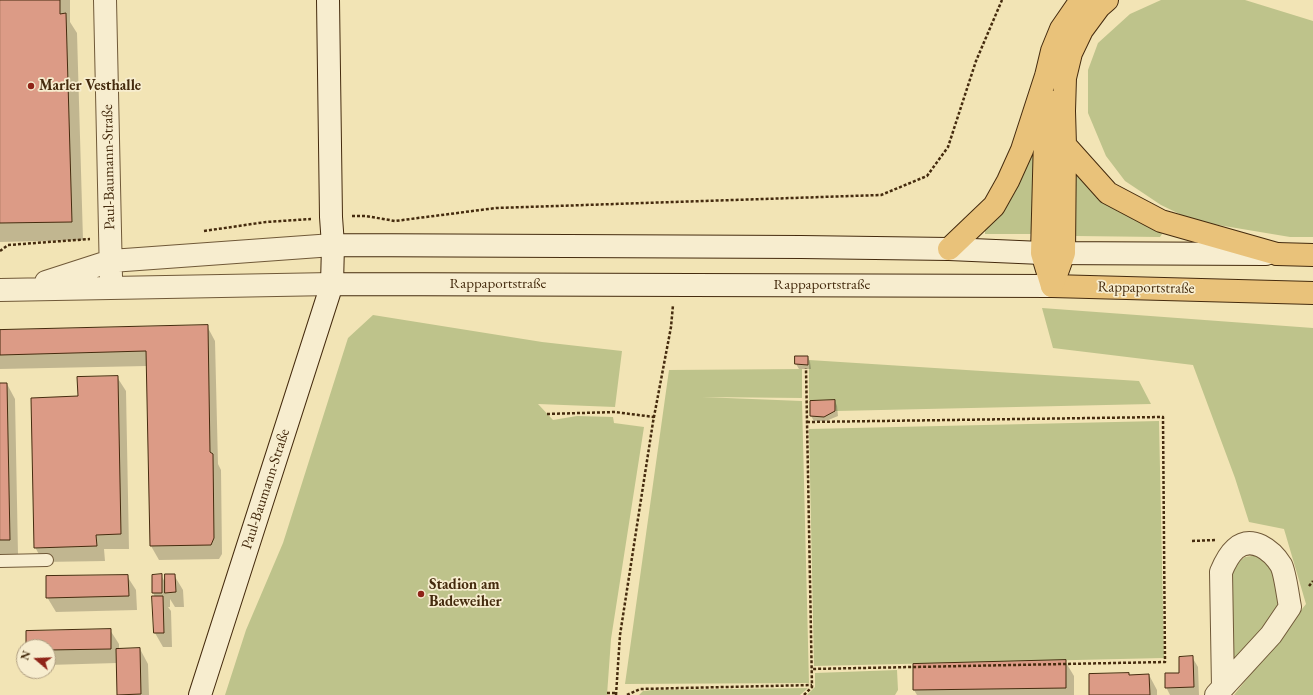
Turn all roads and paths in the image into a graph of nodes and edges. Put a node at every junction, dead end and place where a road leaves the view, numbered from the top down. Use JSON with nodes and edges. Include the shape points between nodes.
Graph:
{"nodes":[{"id":1,"x":105,"y":0,"type":"edge"},
{"id":2,"x":328,"y":0,"type":"edge"},
{"id":3,"x":1002,"y":0,"type":"edge"},
{"id":4,"x":1081,"y":0,"type":"edge"},
{"id":5,"x":1107,"y":0,"type":"edge"},
{"id":6,"x":1046,"y":76,"type":"junction"},
{"id":7,"x":1065,"y":146,"type":"junction"},
{"id":8,"x":331,"y":217,"type":"junction"},
{"id":9,"x":199,"y":232,"type":"dead end"},
{"id":10,"x":110,"y":238,"type":"junction"},
{"id":11,"x":333,"y":245,"type":"junction"},
{"id":12,"x":949,"y":249,"type":"junction"},
{"id":13,"x":0,"y":251,"type":"edge"},
{"id":14,"x":1064,"y":252,"type":"junction"},
{"id":15,"x":1042,"y":253,"type":"junction"},
{"id":16,"x":1277,"y":254,"type":"junction"},
{"id":17,"x":1313,"y":255,"type":"edge"},
{"id":18,"x":111,"y":261,"type":"junction"},
{"id":19,"x":332,"y":284,"type":"junction"},
{"id":20,"x":1052,"y":286,"type":"junction"},
{"id":21,"x":112,"y":288,"type":"junction"},
{"id":22,"x":24,"y":289,"type":"junction"},
{"id":23,"x":0,"y":290,"type":"edge"},
{"id":24,"x":1313,"y":292,"type":"edge"},
{"id":25,"x":671,"y":327,"type":"dead end"},
{"id":26,"x":806,"y":368,"type":"dead end"},
{"id":27,"x":547,"y":414,"type":"dead end"},
{"id":28,"x":654,"y":417,"type":"junction"},
{"id":29,"x":807,"y":422,"type":"junction"},
{"id":30,"x":47,"y":560,"type":"dead end"},
{"id":31,"x":0,"y":561,"type":"edge"},
{"id":32,"x":811,"y":669,"type":"junction"},
{"id":33,"x":812,"y":685,"type":"junction"},
{"id":34,"x":1220,"y":691,"type":"edge"},
{"id":35,"x":607,"y":693,"type":"dead end"},
{"id":36,"x":616,"y":694,"type":"edge"},
{"id":37,"x":200,"y":695,"type":"edge"},
{"id":38,"x":627,"y":695,"type":"edge"},
{"id":39,"x":804,"y":695,"type":"edge"}],
"edges":[{"from":1,"to":10,"type":"main road","name":"Paul-Baumann-Straße"},
{"from":2,"to":8,"type":"main road","name":"Paul-Baumann-Straße"},
{"from":3,"to":8,"type":"path","via":[[976,61],[948,147],[927,176],[880,195],[496,208],[395,221],[366,216]]},
{"from":4,"to":6,"type":"main road","via":[[1060,29]]},
{"from":5,"to":7,"type":"main road","via":[[1082,30],[1071,53],[1065,78]]},
{"from":6,"to":12,"type":"main road","via":[[1022,150],[994,206]]},
{"from":6,"to":15,"type":"main road"},
{"from":7,"to":14,"type":"main road"},
{"from":7,"to":16,"type":"main road","via":[[1108,193],[1161,221]]},
{"from":8,"to":9,"type":"path","via":[[266,222]]},
{"from":8,"to":11,"type":"main road","name":"Paul-Baumann-Straße"},
{"from":10,"to":13,"type":"path","via":[[8,245]]},
{"from":10,"to":18,"type":"main road","name":"Paul-Baumann-Straße"},
{"from":11,"to":12,"type":"main road"},
{"from":11,"to":18,"type":"main road"},
{"from":11,"to":19,"type":"main road","name":"Paul-Baumann-Straße"},
{"from":12,"to":15,"type":"main road"},
{"from":14,"to":15,"type":"main road"},
{"from":14,"to":16,"type":"main road"},
{"from":14,"to":20,"type":"main road"},
{"from":15,"to":20,"type":"main road"},
{"from":16,"to":17,"type":"main road"},
{"from":18,"to":21,"type":"main road","name":"Paul-Baumann-Straße"},
{"from":18,"to":22,"type":"main road"},
{"from":19,"to":20,"type":"main road","name":"Rappaportstraße"},
{"from":19,"to":21,"type":"main road"},
{"from":19,"to":37,"type":"main road","name":"Paul-Baumann-Straße"},
{"from":20,"to":24,"type":"main road","name":"Rappaportstraße"},
{"from":21,"to":22,"type":"main road"},
{"from":22,"to":23,"type":"main road"},
{"from":25,"to":28,"type":"path"},
{"from":26,"to":29,"type":"path"},
{"from":27,"to":28,"type":"path","via":[[615,412]]},
{"from":28,"to":36,"type":"path","via":[[620,635]]},
{"from":29,"to":32,"type":"path"},
{"from":29,"to":32,"type":"path","via":[[1162,416],[1165,662]]},
{"from":30,"to":31,"type":"lane"},
{"from":32,"to":33,"type":"path"},
{"from":33,"to":38,"type":"path","via":[[640,689]]},
{"from":33,"to":39,"type":"path"},
{"from":34,"to":34,"type":"main road","via":[[1221,572],[1228,557],[1238,546],[1253,542],[1268,550],[1281,565],[1290,607],[1271,635]]},
{"from":35,"to":36,"type":"path"}]}
